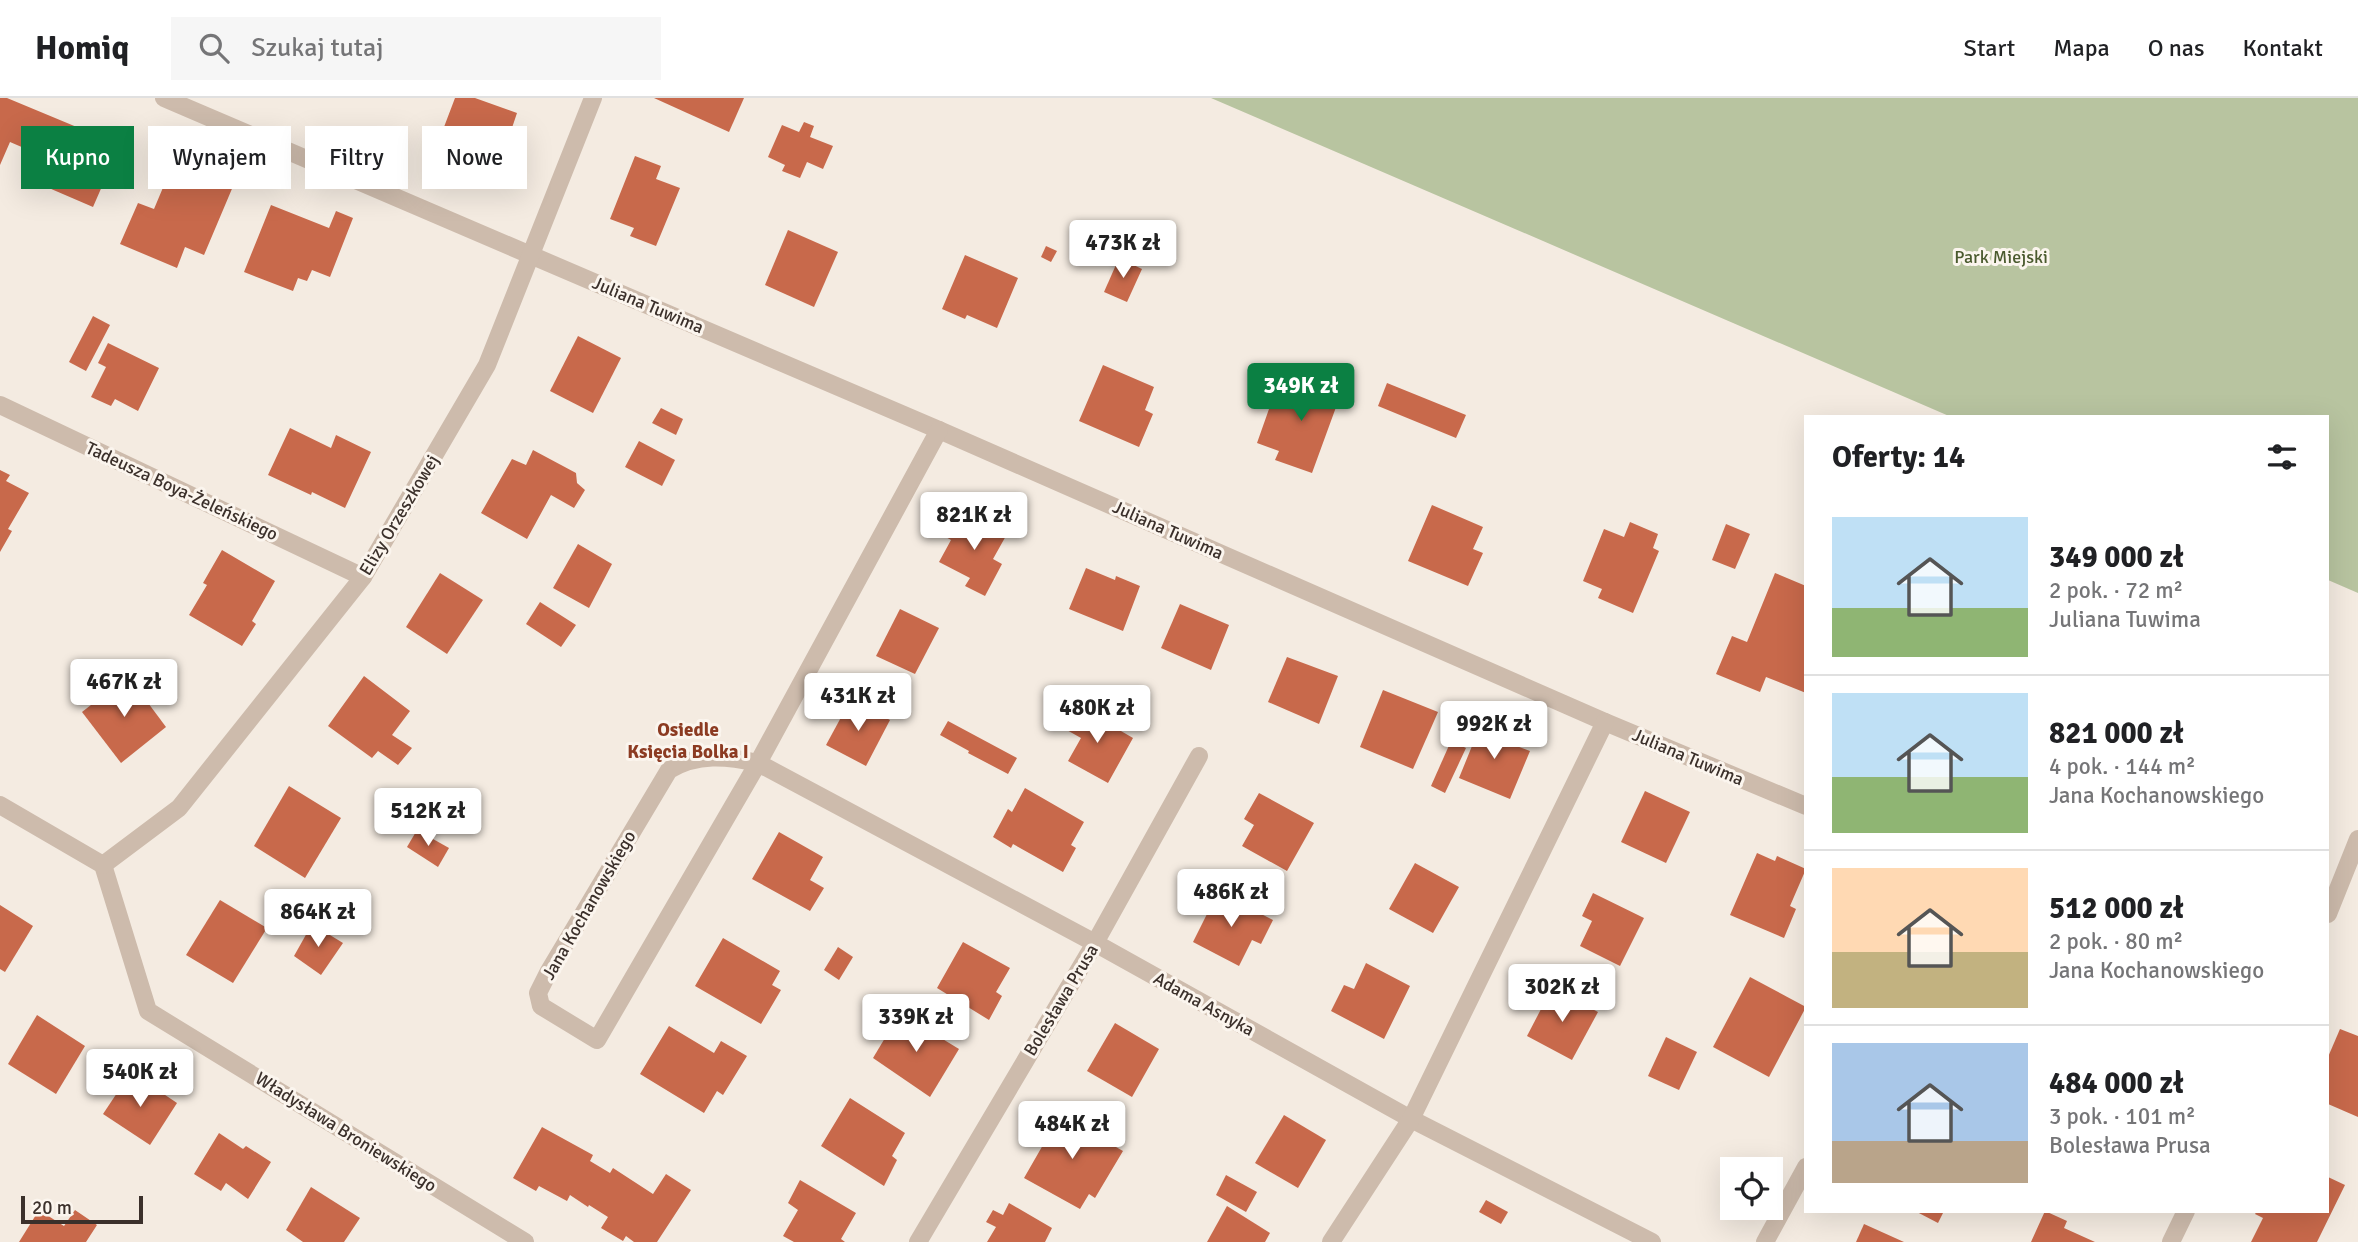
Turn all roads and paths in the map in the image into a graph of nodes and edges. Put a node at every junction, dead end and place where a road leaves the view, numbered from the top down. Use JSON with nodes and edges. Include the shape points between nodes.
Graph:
{"nodes":[{"id":1,"x":164,"y":98,"type":"edge"},
{"id":2,"x":593,"y":98,"type":"edge"},
{"id":3,"x":530,"y":254,"type":"junction"},
{"id":4,"x":0,"y":405,"type":"edge"},
{"id":5,"x":939,"y":430,"type":"junction"},
{"id":6,"x":363,"y":577,"type":"junction"},
{"id":7,"x":1605,"y":722,"type":"junction"},
{"id":8,"x":1199,"y":755,"type":"dead end"},
{"id":9,"x":758,"y":763,"type":"junction"},
{"id":10,"x":0,"y":805,"type":"edge"},
{"id":11,"x":1804,"y":805,"type":"edge"},
{"id":12,"x":2358,"y":839,"type":"edge"},
{"id":13,"x":103,"y":865,"type":"junction"},
{"id":14,"x":2329,"y":912,"type":"edge"},
{"id":15,"x":1095,"y":943,"type":"junction"},
{"id":16,"x":1411,"y":1119,"type":"junction"},
{"id":17,"x":1804,"y":1171,"type":"edge"},
{"id":18,"x":2185,"y":1213,"type":"edge"},
{"id":19,"x":525,"y":1242,"type":"edge"},
{"id":20,"x":918,"y":1242,"type":"edge"},
{"id":21,"x":1331,"y":1242,"type":"edge"},
{"id":22,"x":1651,"y":1242,"type":"edge"},
{"id":23,"x":1765,"y":1242,"type":"edge"},
{"id":24,"x":2171,"y":1242,"type":"edge"}],
"edges":[{"from":1,"to":3,"type":"street","name":"Juliana Tuwima"},
{"from":2,"to":3,"type":"street","name":"Elizy Orzeszkowej"},
{"from":3,"to":5,"type":"street","name":"Juliana Tuwima"},
{"from":3,"to":6,"type":"street","name":"Elizy Orzeszkowej","via":[[487,365]]},
{"from":4,"to":6,"type":"street","name":"Tadeusza Boya-Żeleńskiego"},
{"from":5,"to":7,"type":"street","name":"Juliana Tuwima"},
{"from":5,"to":9,"type":"street","name":"Jana Kochanowskiego"},
{"from":6,"to":13,"type":"street","name":"Elizy Orzeszkowej","via":[[179,808]]},
{"from":7,"to":11,"type":"street","name":"Juliana Tuwima"},
{"from":7,"to":16,"type":"street"},
{"from":8,"to":15,"type":"street","name":"Bolesława Prusa"},
{"from":9,"to":9,"type":"street","name":"Jana Kochanowskiego","via":[[706,758],[669,770],[549,971],[538,993],[541,1006],[597,1040]]},
{"from":9,"to":15,"type":"street","name":"Adama Asnyka"},
{"from":10,"to":13,"type":"street"},
{"from":12,"to":14,"type":"street"},
{"from":13,"to":19,"type":"street","name":"Władysława Broniewskiego","via":[[148,1011]]},
{"from":15,"to":16,"type":"street","name":"Adama Asnyka"},
{"from":15,"to":20,"type":"street","name":"Bolesława Prusa"},
{"from":16,"to":21,"type":"street"},
{"from":16,"to":22,"type":"street","name":"Adama Asnyka"},
{"from":17,"to":23,"type":"street"},
{"from":18,"to":24,"type":"street"}]}
